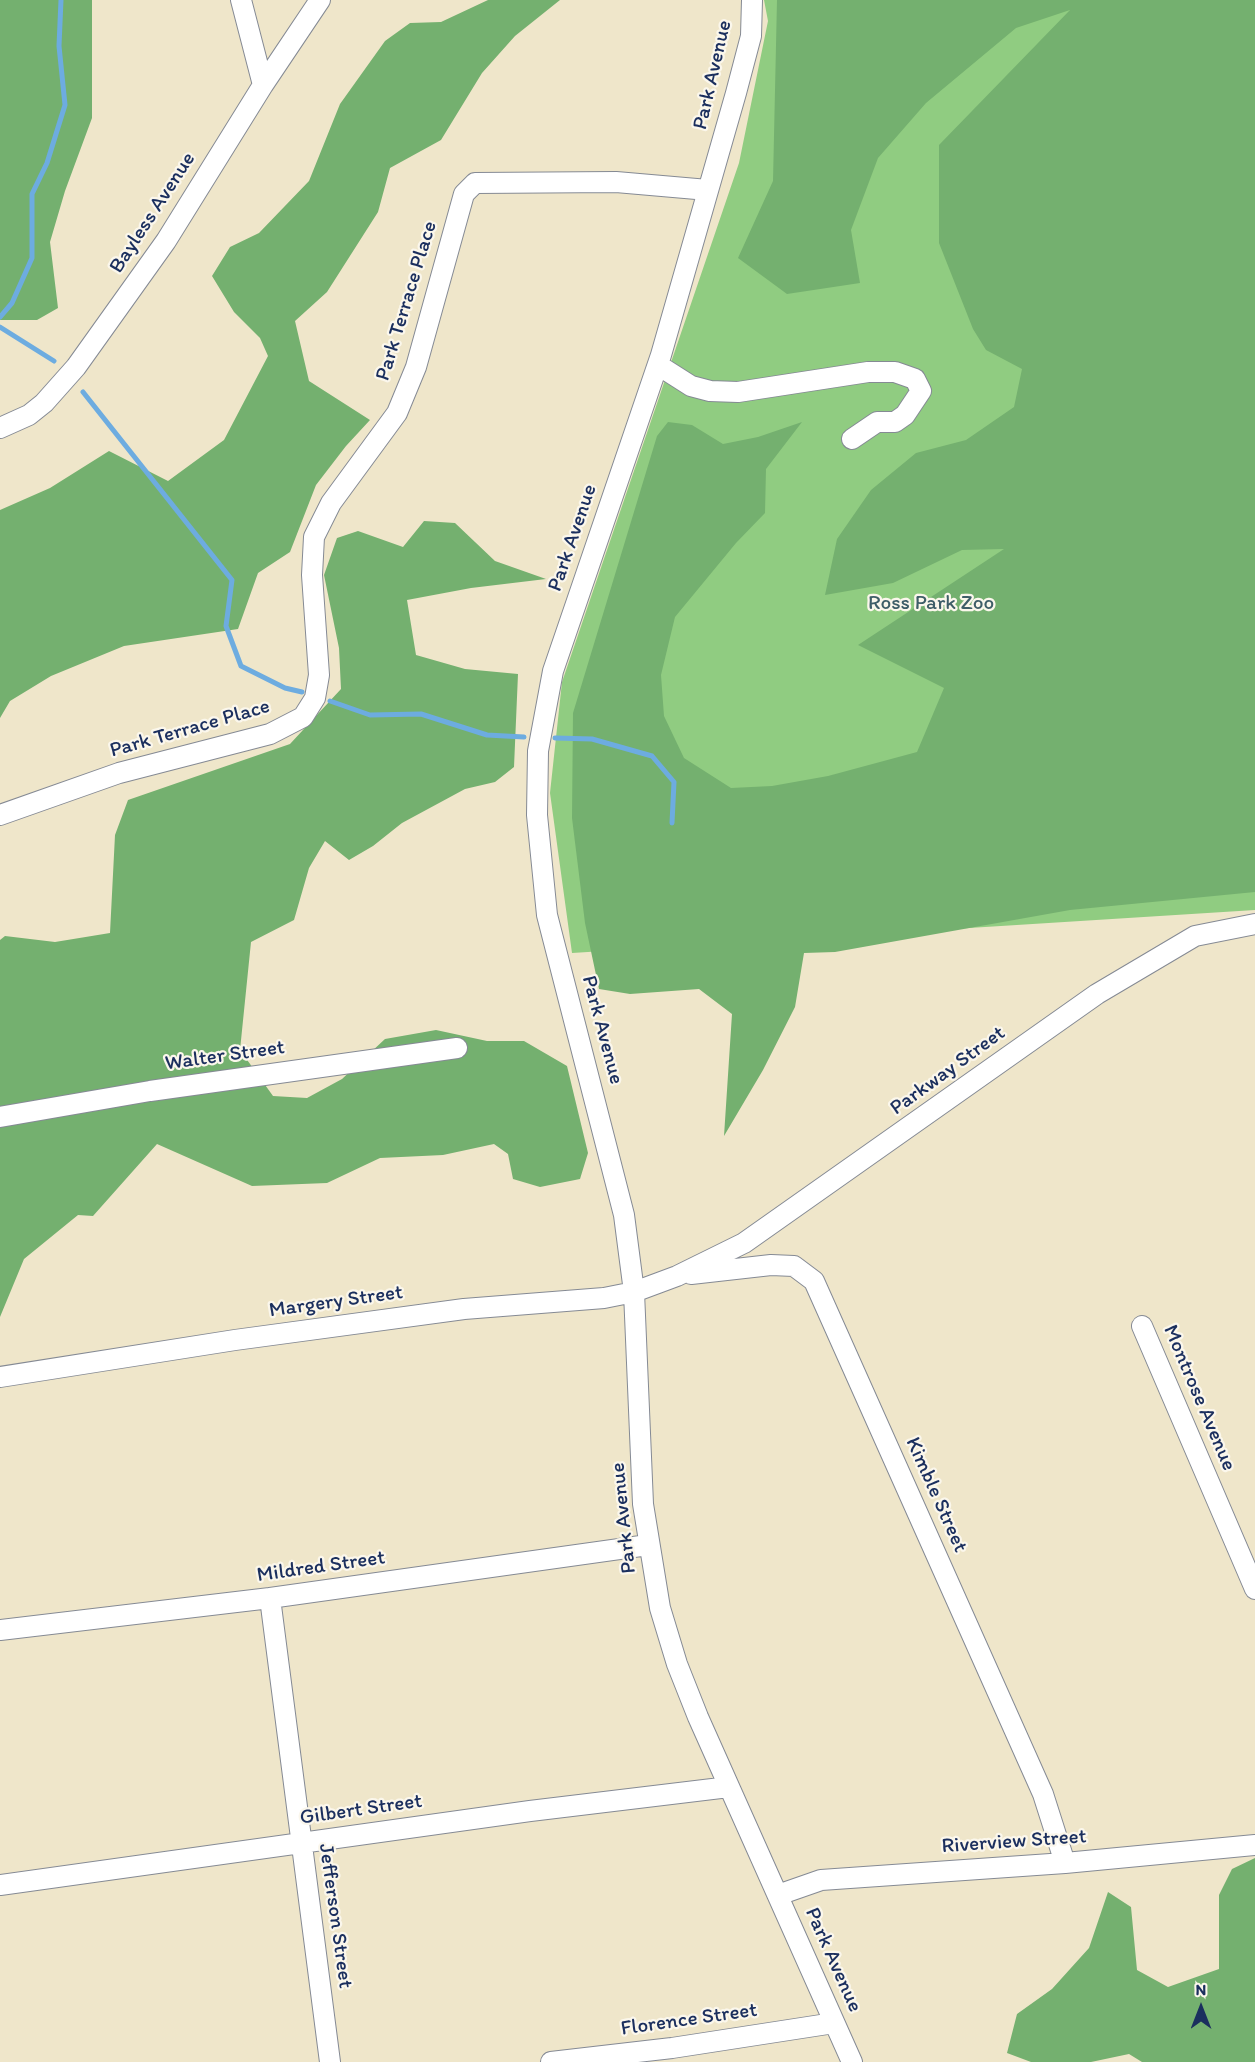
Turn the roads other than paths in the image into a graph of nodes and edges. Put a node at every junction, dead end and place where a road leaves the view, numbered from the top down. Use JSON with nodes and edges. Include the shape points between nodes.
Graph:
{"nodes":[{"id":1,"x":241,"y":0,"type":"edge"},
{"id":2,"x":320,"y":0,"type":"edge"},
{"id":3,"x":752,"y":0,"type":"edge"},
{"id":4,"x":263,"y":85,"type":"junction"},
{"id":5,"x":708,"y":190,"type":"junction"},
{"id":6,"x":658,"y":365,"type":"junction"},
{"id":7,"x":0,"y":428,"type":"edge"},
{"id":8,"x":852,"y":439,"type":"dead end"},
{"id":9,"x":0,"y":815,"type":"edge"},
{"id":10,"x":1255,"y":924,"type":"edge"},
{"id":11,"x":457,"y":1048,"type":"dead end"},
{"id":12,"x":0,"y":1117,"type":"edge"},
{"id":13,"x":677,"y":1276,"type":"junction"},
{"id":14,"x":634,"y":1292,"type":"junction"},
{"id":15,"x":1142,"y":1326,"type":"dead end"},
{"id":16,"x":0,"y":1377,"type":"edge"},
{"id":17,"x":648,"y":1545,"type":"junction"},
{"id":18,"x":1255,"y":1589,"type":"edge"},
{"id":19,"x":270,"y":1599,"type":"junction"},
{"id":20,"x":0,"y":1630,"type":"edge"},
{"id":21,"x":729,"y":1788,"type":"junction"},
{"id":22,"x":301,"y":1843,"type":"junction"},
{"id":23,"x":1255,"y":1845,"type":"edge"},
{"id":24,"x":1065,"y":1863,"type":"junction"},
{"id":25,"x":0,"y":1885,"type":"edge"},
{"id":26,"x":778,"y":1895,"type":"junction"},
{"id":27,"x":834,"y":2023,"type":"junction"},
{"id":28,"x":330,"y":2062,"type":"edge"},
{"id":29,"x":551,"y":2062,"type":"edge"},
{"id":30,"x":852,"y":2062,"type":"edge"}],
"edges":[{"from":1,"to":4,"type":"street"},
{"from":2,"to":4,"type":"street","name":"Bayless Avenue"},
{"from":3,"to":5,"type":"street","name":"Park Avenue","via":[[751,36]]},
{"from":4,"to":7,"type":"street","name":"Bayless Avenue","via":[[166,241],[76,367],[44,403],[29,415]]},
{"from":5,"to":6,"type":"street","name":"Park Avenue"},
{"from":5,"to":9,"type":"street","name":"Park Terrace Place","via":[[616,182],[475,183],[464,194],[416,367],[397,413],[331,503],[314,537],[312,575],[319,675],[315,698],[303,717],[270,734],[118,773]]},
{"from":6,"to":8,"type":"street","via":[[691,386],[710,391],[738,392],[868,372],[895,372],[915,379],[921,390],[905,415],[895,422],[877,422]]},
{"from":6,"to":14,"type":"street","name":"Park Avenue","via":[[553,670],[538,752],[538,852],[547,915],[619,1188]]},
{"from":10,"to":13,"type":"street","name":"Parkway Street","via":[[1195,936],[1097,994],[744,1243]]},
{"from":11,"to":12,"type":"street","name":"Walter Street","via":[[150,1091]]},
{"from":13,"to":14,"type":"street","name":"Margery Street"},
{"from":13,"to":24,"type":"street","name":"Kimble Street","via":[[771,1265],[794,1266],[814,1281],[1044,1794]]},
{"from":14,"to":16,"type":"street","name":"Margery Street","via":[[604,1298],[453,1310]]},
{"from":14,"to":17,"type":"street","name":"Park Avenue"},
{"from":15,"to":18,"type":"street","name":"Montrose Avenue"},
{"from":17,"to":19,"type":"street","name":"Mildred Street"},
{"from":17,"to":21,"type":"street","name":"Park Avenue","via":[[660,1608],[677,1664]]},
{"from":19,"to":20,"type":"street","name":"Mildred Street"},
{"from":19,"to":22,"type":"street","name":"Jefferson Street"},
{"from":21,"to":22,"type":"street","name":"Gilbert Street"},
{"from":21,"to":26,"type":"street","name":"Park Avenue"},
{"from":22,"to":25,"type":"street","name":"Gilbert Street"},
{"from":22,"to":28,"type":"street","name":"Jefferson Street"},
{"from":23,"to":24,"type":"street","name":"Riverview Street"},
{"from":24,"to":26,"type":"street","name":"Riverview Street","via":[[821,1880]]},
{"from":26,"to":27,"type":"street","name":"Park Avenue"},
{"from":27,"to":29,"type":"street","name":"Florence Street"},
{"from":27,"to":30,"type":"street","name":"Park Avenue"}]}
